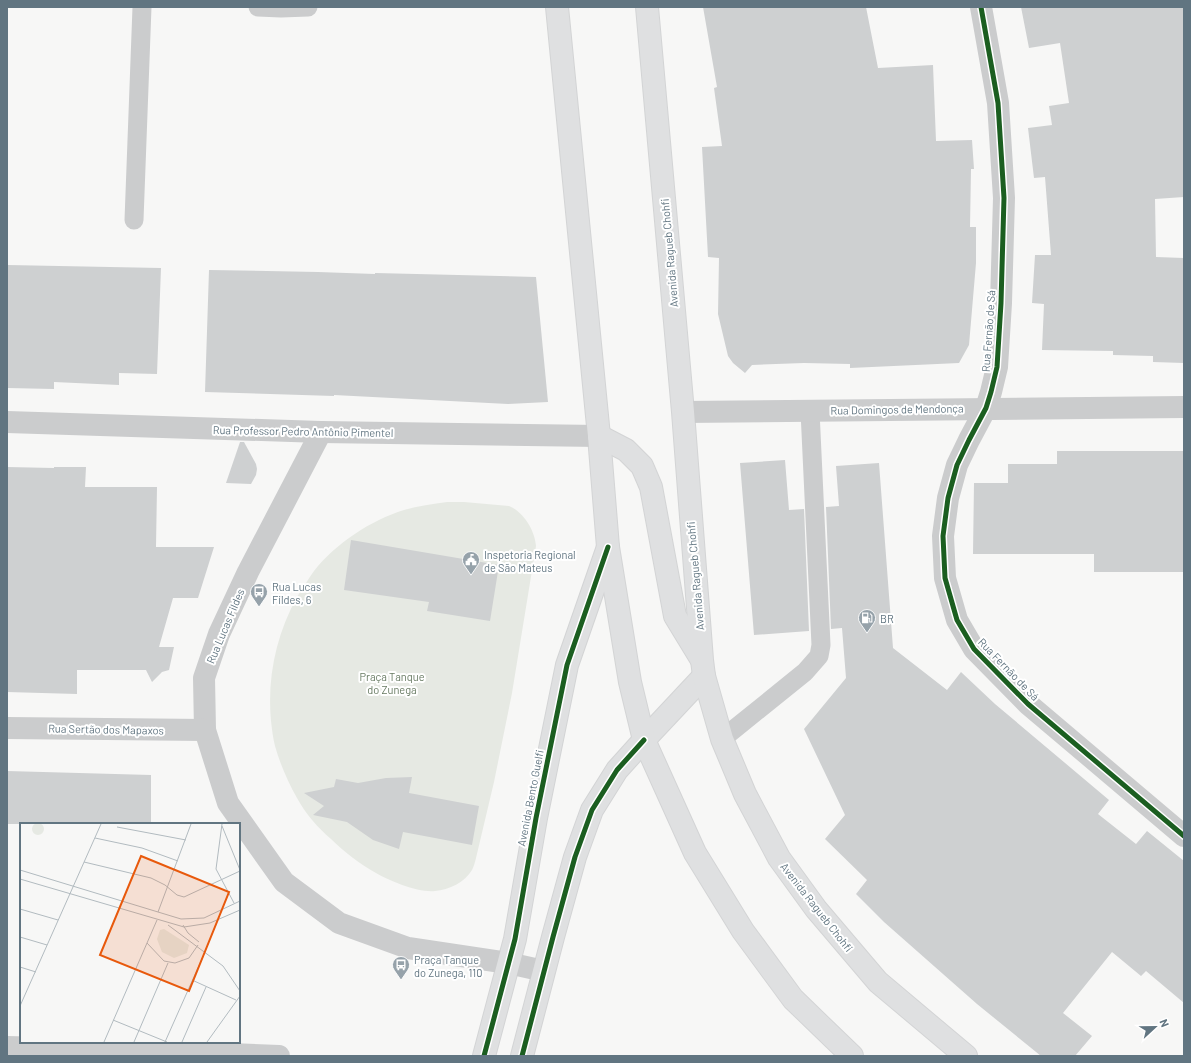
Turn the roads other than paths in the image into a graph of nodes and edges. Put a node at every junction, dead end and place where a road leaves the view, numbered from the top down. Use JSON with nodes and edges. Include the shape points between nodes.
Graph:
{"nodes":[{"id":1,"x":142,"y":7,"type":"edge"},
{"id":2,"x":258,"y":7,"type":"edge"},
{"id":3,"x":308,"y":7,"type":"edge"},
{"id":4,"x":557,"y":7,"type":"edge"},
{"id":5,"x":647,"y":7,"type":"edge"},
{"id":6,"x":981,"y":7,"type":"edge"},
{"id":7,"x":134,"y":220,"type":"dead end"},
{"id":8,"x":1184,"y":407,"type":"edge"},
{"id":9,"x":986,"y":408,"type":"junction"},
{"id":10,"x":810,"y":410,"type":"junction"},
{"id":11,"x":682,"y":412,"type":"junction"},
{"id":12,"x":7,"y":422,"type":"edge"},
{"id":13,"x":322,"y":432,"type":"junction"},
{"id":14,"x":599,"y":436,"type":"junction"},
{"id":15,"x":608,"y":547,"type":"junction"},
{"id":16,"x":703,"y":668,"type":"junction"},
{"id":17,"x":7,"y":728,"type":"edge"},
{"id":18,"x":205,"y":730,"type":"junction"},
{"id":19,"x":722,"y":739,"type":"junction"},
{"id":20,"x":644,"y":740,"type":"junction"},
{"id":21,"x":1184,"y":836,"type":"edge"},
{"id":22,"x":515,"y":939,"type":"junction"},
{"id":23,"x":465,"y":957,"type":"junction"},
{"id":24,"x":508,"y":963,"type":"junction"},
{"id":25,"x":544,"y":970,"type":"junction"},
{"id":26,"x":7,"y":1047,"type":"edge"},
{"id":27,"x":130,"y":1053,"type":"edge"},
{"id":28,"x":279,"y":1056,"type":"edge"},
{"id":29,"x":484,"y":1056,"type":"edge"},
{"id":30,"x":522,"y":1056,"type":"edge"},
{"id":31,"x":852,"y":1056,"type":"edge"},
{"id":32,"x":966,"y":1056,"type":"edge"}],
"edges":[{"from":1,"to":7,"type":"lane"},
{"from":2,"to":3,"type":"lane"},
{"from":4,"to":14,"type":"main road"},
{"from":5,"to":11,"type":"main road","name":"Avenida Ragueb Chohfi"},
{"from":6,"to":9,"type":"street","name":"Rua Fernão de Sá","via":[[998,104],[1004,198],[997,367]]},
{"from":8,"to":9,"type":"street","name":"Rua Domingos de Mendonça"},
{"from":9,"to":10,"type":"street","name":"Rua Domingos de Mendonça"},
{"from":9,"to":21,"type":"street","name":"Rua Fernão de Sá","via":[[957,465],[948,498],[943,536],[945,578],[956,620],[974,649],[1028,704]]},
{"from":10,"to":11,"type":"street","name":"Rua Domingos de Mendonça"},
{"from":10,"to":19,"type":"lane","via":[[821,646],[819,656],[804,672]]},
{"from":11,"to":16,"type":"main road","name":"Avenida Ragueb Chohfi"},
{"from":12,"to":13,"type":"street","name":"Rua Professor Pedro Antônio Pimentel"},
{"from":13,"to":14,"type":"street","name":"Rua Professor Pedro Antônio Pimentel"},
{"from":13,"to":18,"type":"street","name":"Rua Lucas Fildes","via":[[248,572],[219,634],[204,678]]},
{"from":14,"to":15,"type":"main road"},
{"from":14,"to":16,"type":"main road","via":[[626,450],[642,466],[651,487],[675,616]]},
{"from":15,"to":20,"type":"main road","via":[[630,682]]},
{"from":15,"to":22,"type":"main road","name":"Avenida Bento Guelfi","via":[[566,665]]},
{"from":16,"to":19,"type":"main road","name":"Avenida Ragueb Chohfi"},
{"from":16,"to":20,"type":"main road"},
{"from":17,"to":18,"type":"street","name":"Rua Sertão dos Mapaxos"},
{"from":18,"to":23,"type":"street","name":"Rua Lucas Fildes","via":[[228,803],[284,882],[339,923],[408,948]]},
{"from":19,"to":32,"type":"main road","name":"Avenida Ragueb Chohfi","via":[[745,794],[779,858],[816,909],[878,982]]},
{"from":20,"to":25,"type":"main road","via":[[617,770],[592,810],[575,858]]},
{"from":20,"to":31,"type":"main road","via":[[695,853],[743,931],[793,999]]},
{"from":22,"to":23,"type":"street","name":"Rua Lucas Fildes","via":[[493,950]]},
{"from":22,"to":24,"type":"main road","name":"Avenida Bento Guelfi"},
{"from":23,"to":24,"type":"street","name":"Rua Lucas Fildes"},
{"from":24,"to":25,"type":"street","name":"Rua Lucas Fildes"},
{"from":24,"to":29,"type":"main road","name":"Avenida Bento Guelfi"},
{"from":25,"to":30,"type":"main road"},
{"from":26,"to":27,"type":"street"},
{"from":27,"to":28,"type":"street"}]}
